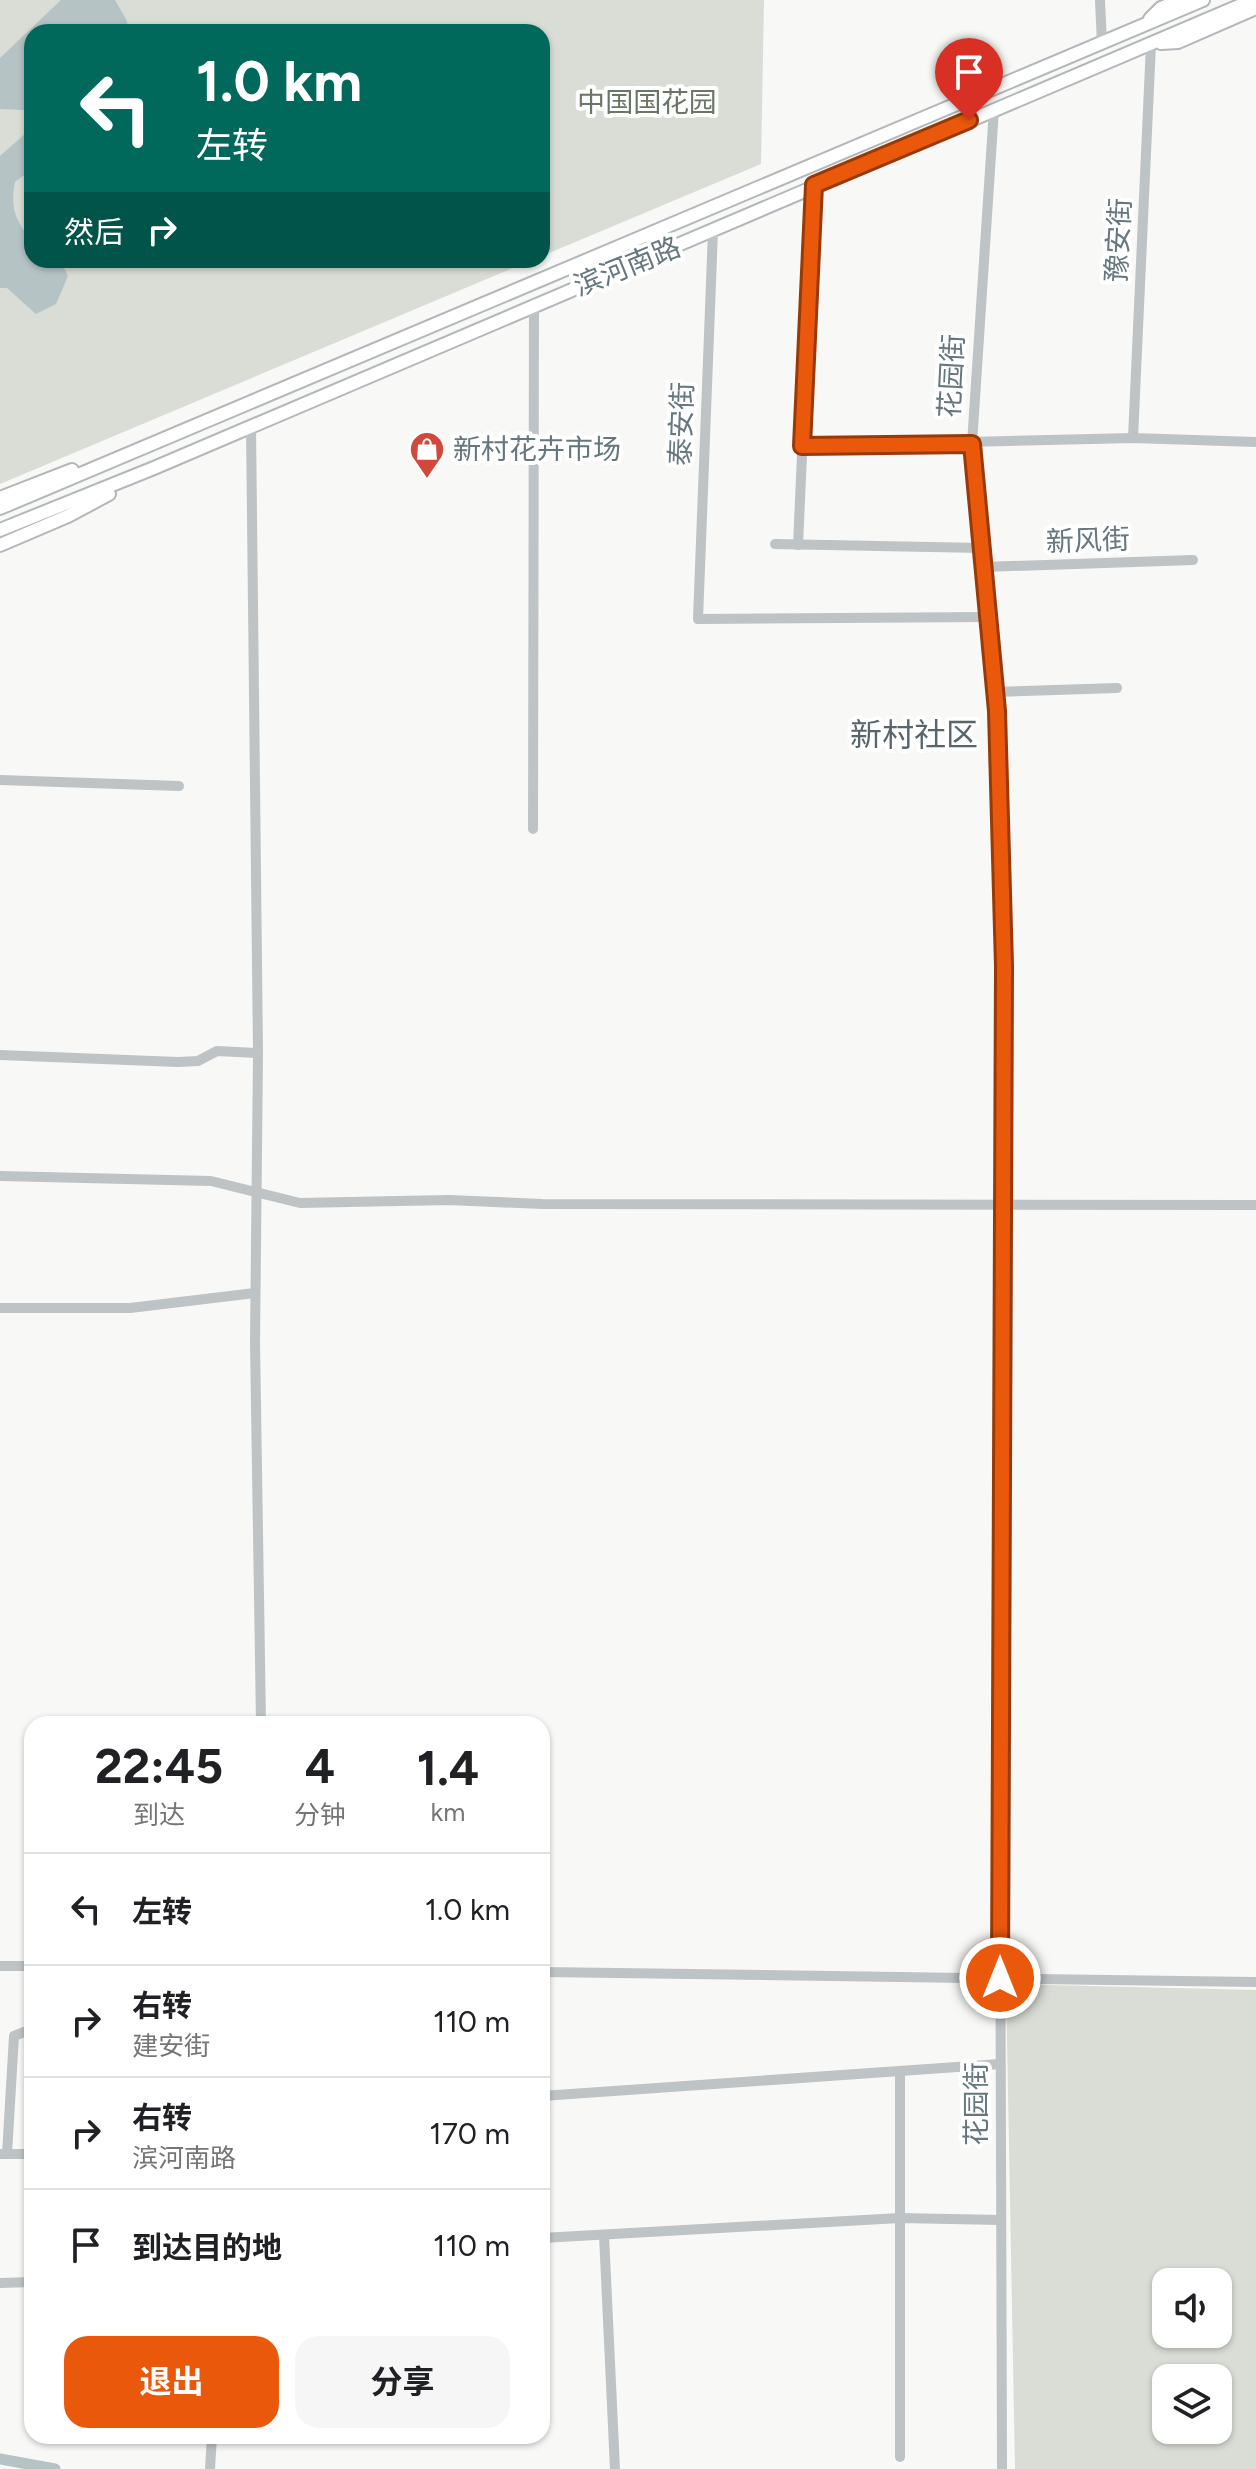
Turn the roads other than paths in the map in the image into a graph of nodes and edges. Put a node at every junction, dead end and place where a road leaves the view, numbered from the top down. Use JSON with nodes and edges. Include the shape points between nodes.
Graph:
{"nodes":[{"id":1,"x":1100,"y":0,"type":"edge"},
{"id":2,"x":1181,"y":0,"type":"edge"},
{"id":3,"x":1203,"y":0,"type":"edge"},
{"id":4,"x":1253,"y":0,"type":"edge"},
{"id":5,"x":1256,"y":8,"type":"edge"},
{"id":6,"x":1142,"y":26,"type":"junction"},
{"id":7,"x":1102,"y":44,"type":"junction"},
{"id":8,"x":1151,"y":44,"type":"junction"},
{"id":9,"x":994,"y":109,"type":"junction"},
{"id":10,"x":814,"y":185,"type":"junction"},
{"id":11,"x":713,"y":231,"type":"junction"},
{"id":12,"x":598,"y":256,"type":"junction"},
{"id":13,"x":606,"y":275,"type":"junction"},
{"id":14,"x":534,"y":304,"type":"junction"},
{"id":15,"x":251,"y":426,"type":"junction"},
{"id":16,"x":1133,"y":438,"type":"junction"},
{"id":17,"x":1256,"y":442,"type":"edge"},
{"id":18,"x":972,"y":444,"type":"junction"},
{"id":19,"x":802,"y":446,"type":"junction"},
{"id":20,"x":143,"y":447,"type":"junction"},
{"id":21,"x":154,"y":468,"type":"junction"},
{"id":22,"x":0,"y":498,"type":"edge"},
{"id":23,"x":0,"y":508,"type":"edge"},
{"id":24,"x":0,"y":530,"type":"edge"},
{"id":25,"x":775,"y":544,"type":"dead end"},
{"id":26,"x":0,"y":545,"type":"edge"},
{"id":27,"x":798,"y":545,"type":"junction"},
{"id":28,"x":982,"y":548,"type":"junction"},
{"id":29,"x":1193,"y":560,"type":"dead end"},
{"id":30,"x":983,"y":567,"type":"junction"},
{"id":31,"x":988,"y":617,"type":"junction"},
{"id":32,"x":1117,"y":688,"type":"dead end"},
{"id":33,"x":995,"y":692,"type":"junction"},
{"id":34,"x":0,"y":780,"type":"edge"},
{"id":35,"x":179,"y":786,"type":"dead end"},
{"id":36,"x":533,"y":829,"type":"dead end"},
{"id":37,"x":258,"y":1053,"type":"junction"},
{"id":38,"x":0,"y":1055,"type":"edge"},
{"id":39,"x":0,"y":1176,"type":"edge"},
{"id":40,"x":256,"y":1194,"type":"junction"},
{"id":41,"x":1002,"y":1205,"type":"junction"},
{"id":42,"x":1256,"y":1205,"type":"edge"},
{"id":43,"x":255,"y":1293,"type":"junction"},
{"id":44,"x":0,"y":1308,"type":"edge"},
{"id":45,"x":261,"y":1716,"type":"edge"},
{"id":46,"x":0,"y":1966,"type":"edge"},
{"id":47,"x":24,"y":1966,"type":"edge"},
{"id":48,"x":550,"y":1972,"type":"edge"},
{"id":49,"x":1000,"y":1978,"type":"junction"},
{"id":50,"x":1256,"y":1982,"type":"edge"},
{"id":51,"x":24,"y":2032,"type":"edge"},
{"id":52,"x":1000,"y":2064,"type":"junction"},
{"id":53,"x":900,"y":2071,"type":"junction"},
{"id":54,"x":550,"y":2095,"type":"edge"},
{"id":55,"x":4,"y":2154,"type":"edge"},
{"id":56,"x":900,"y":2218,"type":"junction"},
{"id":57,"x":1001,"y":2220,"type":"junction"},
{"id":58,"x":604,"y":2235,"type":"junction"},
{"id":59,"x":550,"y":2238,"type":"edge"},
{"id":60,"x":24,"y":2282,"type":"edge"},
{"id":61,"x":0,"y":2283,"type":"edge"},
{"id":62,"x":212,"y":2444,"type":"edge"},
{"id":63,"x":900,"y":2457,"type":"dead end"},
{"id":64,"x":615,"y":2466,"type":"edge"},
{"id":65,"x":210,"y":2469,"type":"edge"},
{"id":66,"x":1002,"y":2469,"type":"edge"}],
"edges":[{"from":1,"to":7,"type":"street"},
{"from":2,"to":6,"type":"main road","via":[[1161,8]]},
{"from":3,"to":6,"type":"main road","name":"滨河南路"},
{"from":4,"to":8,"type":"main road","name":"滨河南路"},
{"from":5,"to":8,"type":"main road","via":[[1178,42]]},
{"from":6,"to":7,"type":"main road","name":"滨河南路"},
{"from":7,"to":8,"type":"main road"},
{"from":7,"to":12,"type":"main road","name":"滨河南路"},
{"from":8,"to":9,"type":"main road","name":"滨河南路"},
{"from":8,"to":16,"type":"street","name":"豫安街"},
{"from":9,"to":10,"type":"main road","name":"滨河南路"},
{"from":9,"to":18,"type":"street","name":"花园街"},
{"from":10,"to":11,"type":"main road","name":"滨河南路"},
{"from":10,"to":19,"type":"street"},
{"from":11,"to":13,"type":"main road","name":"滨河南路"},
{"from":11,"to":31,"type":"street","name":"泰安街","via":[[698,619]]},
{"from":12,"to":13,"type":"main road"},
{"from":12,"to":20,"type":"main road","name":"滨河南路"},
{"from":13,"to":14,"type":"main road","name":"滨河南路"},
{"from":14,"to":15,"type":"main road","name":"滨河南路"},
{"from":14,"to":36,"type":"street"},
{"from":15,"to":21,"type":"main road","name":"滨河南路"},
{"from":15,"to":37,"type":"street"},
{"from":16,"to":17,"type":"street"},
{"from":16,"to":18,"type":"street"},
{"from":18,"to":19,"type":"street"},
{"from":18,"to":28,"type":"street","name":"花园街"},
{"from":19,"to":27,"type":"street"},
{"from":20,"to":22,"type":"main road"},
{"from":20,"to":23,"type":"main road","name":"滨河南路"},
{"from":21,"to":24,"type":"main road","name":"滨河南路"},
{"from":21,"to":26,"type":"main road","via":[[68,516]]},
{"from":25,"to":27,"type":"street"},
{"from":27,"to":28,"type":"street"},
{"from":28,"to":30,"type":"street","name":"花园街"},
{"from":29,"to":30,"type":"street","name":"新风街"},
{"from":30,"to":31,"type":"street","name":"花园街"},
{"from":31,"to":33,"type":"street","name":"花园街"},
{"from":32,"to":33,"type":"street"},
{"from":33,"to":41,"type":"street","name":"花园街","via":[[1004,966]]},
{"from":34,"to":35,"type":"street"},
{"from":37,"to":38,"type":"street","via":[[217,1051],[198,1061],[178,1062]]},
{"from":37,"to":40,"type":"street"},
{"from":39,"to":40,"type":"street","via":[[211,1181]]},
{"from":40,"to":41,"type":"street","via":[[300,1203]]},
{"from":40,"to":43,"type":"street"},
{"from":41,"to":42,"type":"street"},
{"from":41,"to":49,"type":"street","name":"花园街"},
{"from":43,"to":44,"type":"street","via":[[130,1308]]},
{"from":43,"to":45,"type":"street"},
{"from":46,"to":47,"type":"street"},
{"from":48,"to":49,"type":"street"},
{"from":49,"to":50,"type":"street"},
{"from":49,"to":52,"type":"street","name":"花园街"},
{"from":51,"to":55,"type":"street","via":[[14,2036]]},
{"from":52,"to":53,"type":"street"},
{"from":52,"to":57,"type":"street","name":"花园街"},
{"from":53,"to":54,"type":"street"},
{"from":53,"to":56,"type":"street"},
{"from":56,"to":57,"type":"street"},
{"from":56,"to":58,"type":"street"},
{"from":56,"to":63,"type":"street"},
{"from":57,"to":66,"type":"street","name":"花园街"},
{"from":58,"to":59,"type":"street"},
{"from":58,"to":64,"type":"street"},
{"from":60,"to":61,"type":"street"},
{"from":62,"to":65,"type":"street"}]}
